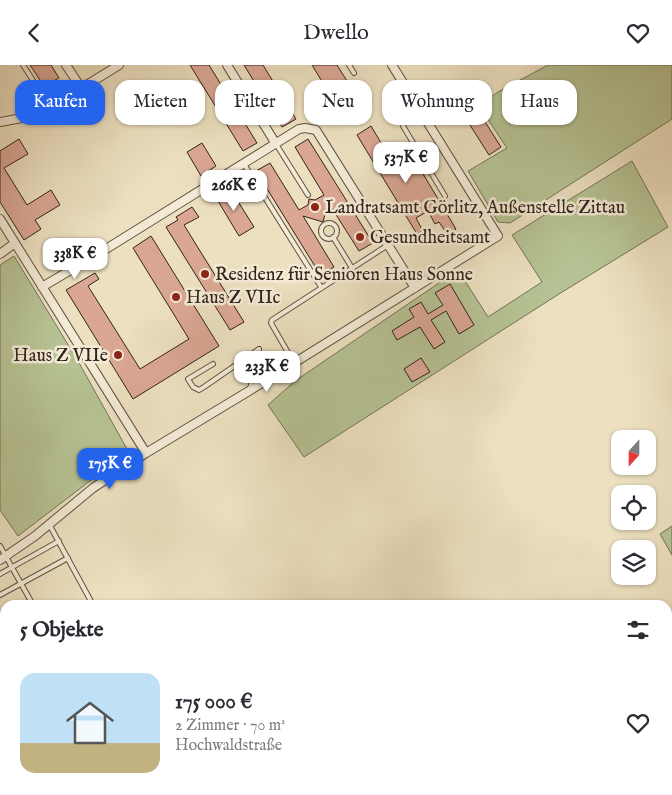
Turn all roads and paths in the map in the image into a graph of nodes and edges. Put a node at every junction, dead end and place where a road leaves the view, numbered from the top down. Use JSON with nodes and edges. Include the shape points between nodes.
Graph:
{"nodes":[{"id":1,"x":23,"y":65,"type":"edge"},
{"id":2,"x":66,"y":65,"type":"edge"},
{"id":3,"x":120,"y":65,"type":"edge"},
{"id":4,"x":227,"y":65,"type":"edge"},
{"id":5,"x":349,"y":65,"type":"edge"},
{"id":6,"x":392,"y":65,"type":"edge"},
{"id":7,"x":354,"y":73,"type":"dead end"},
{"id":8,"x":32,"y":80,"type":"edge"},
{"id":9,"x":76,"y":80,"type":"edge"},
{"id":10,"x":95,"y":80,"type":"edge"},
{"id":11,"x":401,"y":80,"type":"edge"},
{"id":12,"x":15,"y":119,"type":"edge"},
{"id":13,"x":0,"y":122,"type":"edge"},
{"id":14,"x":403,"y":125,"type":"edge"},
{"id":15,"x":428,"y":125,"type":"edge"},
{"id":16,"x":276,"y":144,"type":"junction"},
{"id":17,"x":244,"y":164,"type":"junction"},
{"id":18,"x":308,"y":195,"type":"dead end"},
{"id":19,"x":445,"y":196,"type":"dead end"},
{"id":20,"x":0,"y":219,"type":"edge"},
{"id":21,"x":334,"y":237,"type":"junction"},
{"id":22,"x":15,"y":243,"type":"junction"},
{"id":23,"x":388,"y":245,"type":"junction"},
{"id":24,"x":0,"y":254,"type":"edge"},
{"id":25,"x":352,"y":268,"type":"junction"},
{"id":26,"x":42,"y":287,"type":"junction"},
{"id":27,"x":321,"y":287,"type":"junction"},
{"id":28,"x":416,"y":288,"type":"junction"},
{"id":29,"x":294,"y":363,"type":"junction"},
{"id":30,"x":213,"y":364,"type":"dead end"},
{"id":31,"x":250,"y":391,"type":"junction"},
{"id":32,"x":146,"y":453,"type":"junction"},
{"id":33,"x":49,"y":524,"type":"junction"},
{"id":34,"x":59,"y":541,"type":"junction"},
{"id":35,"x":0,"y":546,"type":"edge"},
{"id":36,"x":3,"y":558,"type":"edge"},
{"id":37,"x":68,"y":558,"type":"junction"},
{"id":38,"x":13,"y":568,"type":"junction"},
{"id":39,"x":0,"y":574,"type":"edge"},
{"id":40,"x":21,"y":583,"type":"junction"},
{"id":41,"x":0,"y":595,"type":"edge"},
{"id":42,"x":30,"y":600,"type":"edge"},
{"id":43,"x":89,"y":600,"type":"edge"}],
"edges":[{"from":1,"to":8,"type":"lane"},
{"from":2,"to":9,"type":"street"},
{"from":3,"to":10,"type":"street"},
{"from":4,"to":16,"type":"street"},
{"from":5,"to":7,"type":"lane"},
{"from":6,"to":11,"type":"street"},
{"from":12,"to":13,"type":"street"},
{"from":14,"to":19,"type":"lane"},
{"from":15,"to":28,"type":"street","via":[[498,236]]},
{"from":16,"to":17,"type":"street"},
{"from":16,"to":18,"type":"lane"},
{"from":16,"to":23,"type":"street","via":[[305,128],[316,130]]},
{"from":17,"to":26,"type":"street"},
{"from":17,"to":27,"type":"lane"},
{"from":20,"to":22,"type":"street"},
{"from":21,"to":21,"type":"lane","via":[[336,226],[324,224],[322,234],[326,238]]},
{"from":21,"to":25,"type":"lane"},
{"from":22,"to":24,"type":"street"},
{"from":22,"to":26,"type":"street"},
{"from":23,"to":25,"type":"lane"},
{"from":23,"to":28,"type":"street"},
{"from":25,"to":27,"type":"lane"},
{"from":26,"to":32,"type":"street"},
{"from":27,"to":29,"type":"lane","via":[[272,320]]},
{"from":28,"to":29,"type":"street"},
{"from":29,"to":31,"type":"street"},
{"from":30,"to":31,"type":"lane","via":[[188,379],[193,387],[204,387],[259,349]]},
{"from":31,"to":32,"type":"street"},
{"from":32,"to":33,"type":"street","via":[[93,488]]},
{"from":33,"to":34,"type":"lane"},
{"from":33,"to":36,"type":"street"},
{"from":34,"to":37,"type":"lane"},
{"from":34,"to":38,"type":"lane"},
{"from":35,"to":36,"type":"lane"},
{"from":36,"to":38,"type":"lane"},
{"from":37,"to":40,"type":"lane"},
{"from":37,"to":43,"type":"lane"},
{"from":38,"to":39,"type":"lane"},
{"from":38,"to":40,"type":"lane"},
{"from":40,"to":41,"type":"lane"},
{"from":40,"to":42,"type":"lane"}]}
